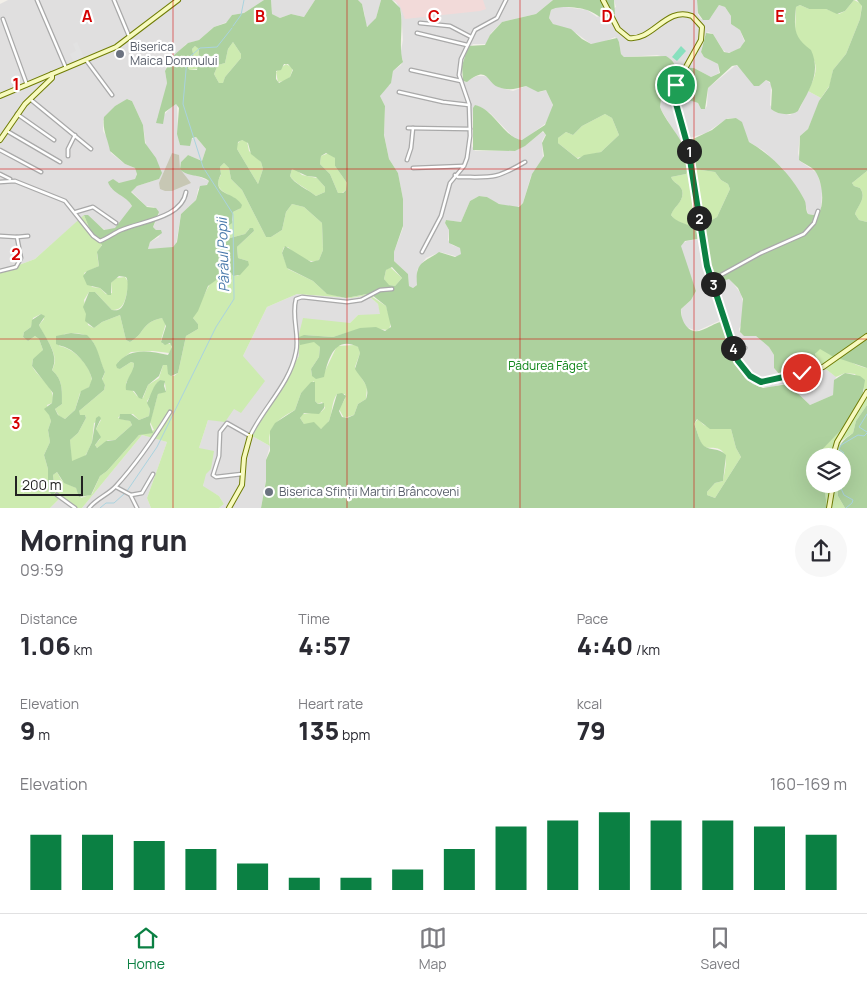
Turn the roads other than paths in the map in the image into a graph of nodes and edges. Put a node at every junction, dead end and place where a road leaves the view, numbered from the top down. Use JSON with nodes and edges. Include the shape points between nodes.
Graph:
{"nodes":[{"id":1,"x":37,"y":0,"type":"edge"},
{"id":2,"x":114,"y":0,"type":"edge"},
{"id":3,"x":178,"y":0,"type":"edge"},
{"id":4,"x":506,"y":0,"type":"edge"},
{"id":5,"x":603,"y":0,"type":"edge"},
{"id":6,"x":3,"y":19,"type":"dead end"},
{"id":7,"x":420,"y":23,"type":"dead end"},
{"id":8,"x":417,"y":33,"type":"dead end"},
{"id":9,"x":130,"y":36,"type":"junction"},
{"id":10,"x":471,"y":37,"type":"junction"},
{"id":11,"x":467,"y":45,"type":"junction"},
{"id":12,"x":86,"y":60,"type":"junction"},
{"id":13,"x":66,"y":68,"type":"junction"},
{"id":14,"x":412,"y":70,"type":"dead end"},
{"id":15,"x":52,"y":74,"type":"junction"},
{"id":16,"x":461,"y":81,"type":"junction"},
{"id":17,"x":27,"y":85,"type":"junction"},
{"id":18,"x":400,"y":92,"type":"dead end"},
{"id":19,"x":112,"y":94,"type":"dead end"},
{"id":20,"x":0,"y":96,"type":"edge"},
{"id":21,"x":30,"y":99,"type":"junction"},
{"id":22,"x":469,"y":105,"type":"junction"},
{"id":23,"x":18,"y":115,"type":"junction"},
{"id":24,"x":408,"y":128,"type":"dead end"},
{"id":25,"x":413,"y":128,"type":"junction"},
{"id":26,"x":470,"y":129,"type":"junction"},
{"id":27,"x":5,"y":130,"type":"junction"},
{"id":28,"x":40,"y":132,"type":"dead end"},
{"id":29,"x":75,"y":135,"type":"junction"},
{"id":30,"x":0,"y":140,"type":"edge"},
{"id":31,"x":54,"y":140,"type":"dead end"},
{"id":32,"x":91,"y":149,"type":"dead end"},
{"id":33,"x":0,"y":150,"type":"edge"},
{"id":34,"x":68,"y":156,"type":"dead end"},
{"id":35,"x":407,"y":160,"type":"dead end"},
{"id":36,"x":60,"y":162,"type":"dead end"},
{"id":37,"x":525,"y":162,"type":"dead end"},
{"id":38,"x":464,"y":166,"type":"junction"},
{"id":39,"x":412,"y":168,"type":"dead end"},
{"id":40,"x":41,"y":172,"type":"dead end"},
{"id":41,"x":0,"y":174,"type":"edge"},
{"id":42,"x":455,"y":174,"type":"junction"},
{"id":43,"x":11,"y":180,"type":"junction"},
{"id":44,"x":0,"y":182,"type":"edge"},
{"id":45,"x":186,"y":192,"type":"dead end"},
{"id":46,"x":76,"y":212,"type":"junction"},
{"id":47,"x":818,"y":212,"type":"dead end"},
{"id":48,"x":116,"y":223,"type":"dead end"},
{"id":49,"x":0,"y":236,"type":"edge"},
{"id":50,"x":28,"y":236,"type":"dead end"},
{"id":51,"x":17,"y":237,"type":"junction"},
{"id":52,"x":422,"y":252,"type":"dead end"},
{"id":53,"x":0,"y":271,"type":"edge"},
{"id":54,"x":712,"y":280,"type":"junction"},
{"id":55,"x":392,"y":289,"type":"dead end"},
{"id":56,"x":867,"y":336,"type":"edge"},
{"id":57,"x":731,"y":341,"type":"junction"},
{"id":58,"x":745,"y":348,"type":"dead end"},
{"id":59,"x":867,"y":392,"type":"edge"},
{"id":60,"x":170,"y":412,"type":"dead end"},
{"id":61,"x":250,"y":436,"type":"junction"},
{"id":62,"x":835,"y":448,"type":"edge"},
{"id":63,"x":153,"y":474,"type":"dead end"},
{"id":64,"x":242,"y":474,"type":"junction"},
{"id":65,"x":116,"y":487,"type":"junction"},
{"id":66,"x":831,"y":493,"type":"edge"},
{"id":67,"x":57,"y":495,"type":"dead end"},
{"id":68,"x":130,"y":495,"type":"junction"},
{"id":69,"x":74,"y":508,"type":"edge"},
{"id":70,"x":89,"y":508,"type":"edge"},
{"id":71,"x":137,"y":508,"type":"edge"},
{"id":72,"x":229,"y":508,"type":"edge"},
{"id":73,"x":828,"y":508,"type":"edge"}],
"edges":[{"from":1,"to":13,"type":"street"},
{"from":2,"to":9,"type":"street"},
{"from":3,"to":9,"type":"main road"},
{"from":4,"to":10,"type":"street","via":[[497,18],[480,25]]},
{"from":5,"to":54,"type":"main road","via":[[618,29],[629,38],[639,37],[680,14],[692,16],[702,27],[700,43],[676,83],[675,94]]},
{"from":6,"to":17,"type":"street"},
{"from":7,"to":10,"type":"street","via":[[450,26]]},
{"from":8,"to":11,"type":"street"},
{"from":9,"to":12,"type":"main road","via":[[116,47]]},
{"from":10,"to":11,"type":"street"},
{"from":11,"to":16,"type":"street","via":[[459,68]]},
{"from":12,"to":13,"type":"main road"},
{"from":12,"to":19,"type":"street"},
{"from":13,"to":15,"type":"main road"},
{"from":14,"to":16,"type":"street"},
{"from":15,"to":17,"type":"main road"},
{"from":15,"to":21,"type":"main road"},
{"from":16,"to":22,"type":"street"},
{"from":17,"to":20,"type":"main road"},
{"from":18,"to":22,"type":"street"},
{"from":21,"to":23,"type":"main road"},
{"from":21,"to":29,"type":"street"},
{"from":22,"to":26,"type":"street"},
{"from":23,"to":27,"type":"main road"},
{"from":23,"to":28,"type":"street"},
{"from":23,"to":31,"type":"street"},
{"from":24,"to":25,"type":"street"},
{"from":25,"to":26,"type":"street"},
{"from":25,"to":35,"type":"street"},
{"from":26,"to":38,"type":"street"},
{"from":27,"to":30,"type":"main road"},
{"from":27,"to":36,"type":"street"},
{"from":29,"to":32,"type":"street"},
{"from":29,"to":34,"type":"street"},
{"from":33,"to":40,"type":"street"},
{"from":37,"to":42,"type":"street","via":[[491,178],[458,177]]},
{"from":38,"to":39,"type":"street"},
{"from":38,"to":42,"type":"street"},
{"from":41,"to":43,"type":"street"},
{"from":42,"to":52,"type":"street","via":[[441,216]]},
{"from":43,"to":44,"type":"street"},
{"from":43,"to":46,"type":"street","via":[[65,201]]},
{"from":45,"to":46,"type":"street","via":[[182,203],[164,217],[119,231],[103,241],[93,236]]},
{"from":46,"to":48,"type":"street","via":[[93,207]]},
{"from":47,"to":54,"type":"street","via":[[814,223],[804,234]]},
{"from":49,"to":51,"type":"street"},
{"from":50,"to":51,"type":"street"},
{"from":51,"to":53,"type":"street","via":[[19,263],[12,269]]},
{"from":54,"to":57,"type":"main road"},
{"from":55,"to":61,"type":"street","via":[[380,290],[356,301],[296,299],[294,360]]},
{"from":56,"to":57,"type":"main road","via":[[823,366],[766,382],[755,380],[744,370]]},
{"from":57,"to":58,"type":"street"},
{"from":59,"to":62,"type":"main road"},
{"from":60,"to":65,"type":"street"},
{"from":61,"to":64,"type":"main road"},
{"from":61,"to":64,"type":"street","via":[[227,423],[220,436],[219,456],[212,471],[216,477]]},
{"from":63,"to":68,"type":"street","via":[[142,493]]},
{"from":64,"to":72,"type":"main road","via":[[242,485]]},
{"from":65,"to":68,"type":"street"},
{"from":65,"to":70,"type":"street"},
{"from":66,"to":73,"type":"main road"},
{"from":67,"to":69,"type":"street"},
{"from":68,"to":71,"type":"street"}]}
